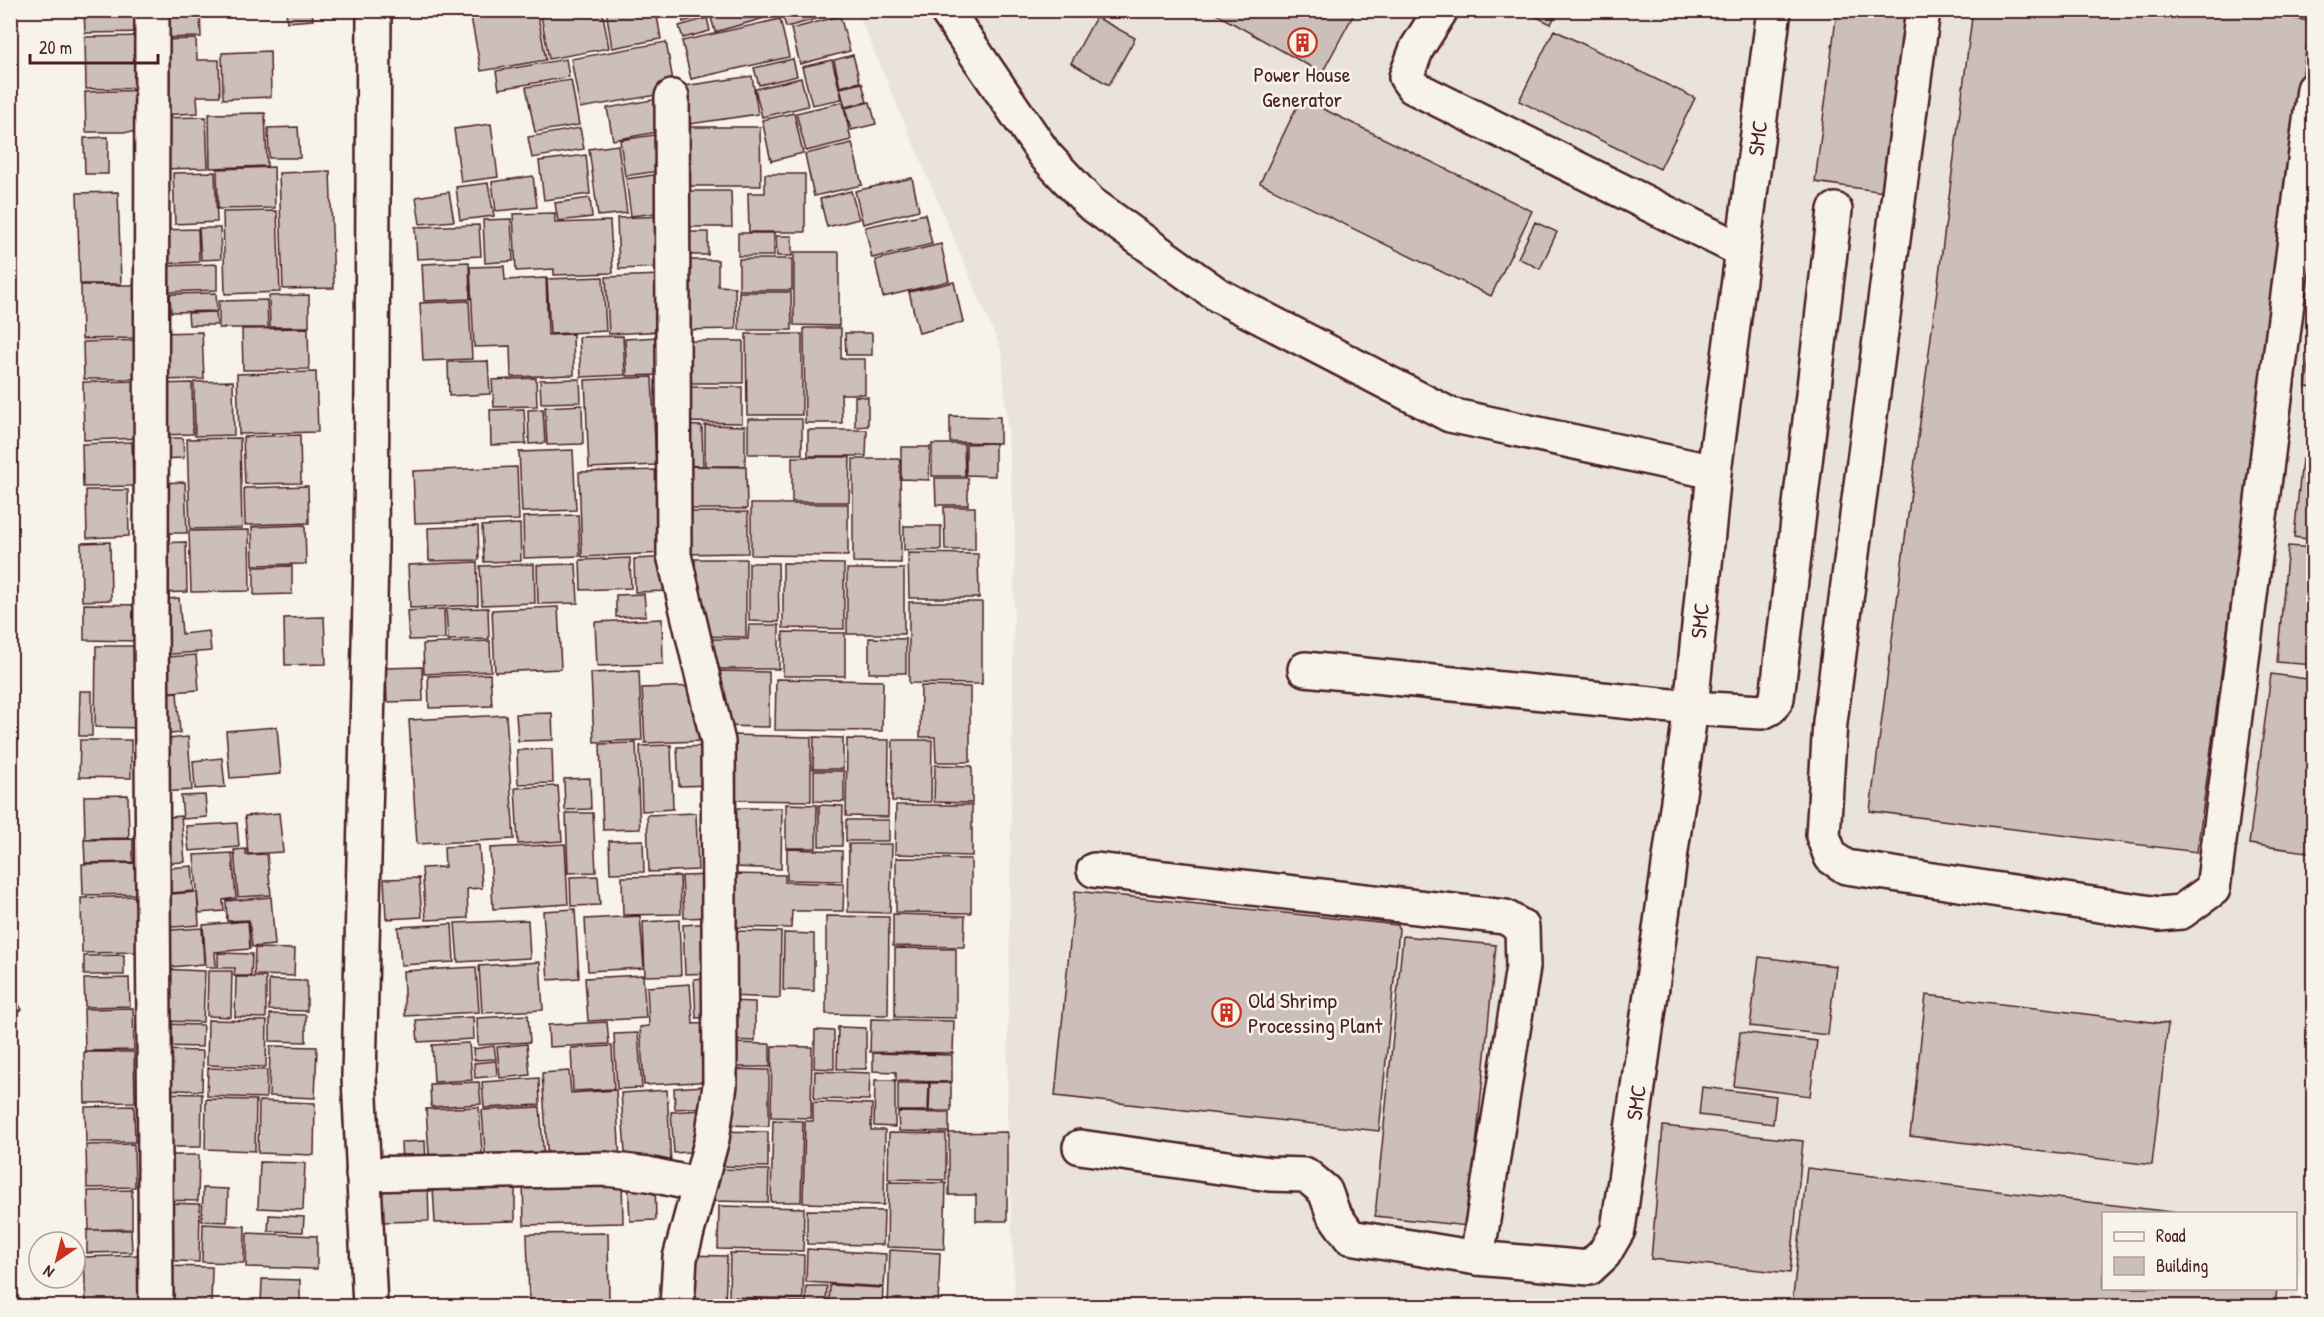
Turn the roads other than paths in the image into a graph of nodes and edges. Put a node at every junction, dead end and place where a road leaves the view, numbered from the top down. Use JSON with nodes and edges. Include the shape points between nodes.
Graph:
{"nodes":[{"id":1,"x":152,"y":10,"type":"edge"},
{"id":2,"x":374,"y":10,"type":"edge"},
{"id":3,"x":946,"y":10,"type":"edge"},
{"id":4,"x":1442,"y":10,"type":"edge"},
{"id":5,"x":1774,"y":10,"type":"edge"},
{"id":6,"x":1923,"y":10,"type":"edge"},
{"id":7,"x":2313,"y":89,"type":"edge"},
{"id":8,"x":672,"y":97,"type":"dead end"},
{"id":9,"x":1835,"y":210,"type":"dead end"},
{"id":10,"x":1743,"y":251,"type":"junction"},
{"id":11,"x":1714,"y":472,"type":"junction"},
{"id":12,"x":1305,"y":669,"type":"dead end"},
{"id":13,"x":1691,"y":708,"type":"junction"},
{"id":14,"x":1094,"y":870,"type":"dead end"},
{"id":15,"x":1080,"y":1148,"type":"dead end"},
{"id":16,"x":363,"y":1174,"type":"junction"},
{"id":17,"x":698,"y":1185,"type":"junction"},
{"id":18,"x":1477,"y":1258,"type":"junction"},
{"id":19,"x":156,"y":1306,"type":"edge"},
{"id":20,"x":370,"y":1306,"type":"edge"},
{"id":21,"x":677,"y":1306,"type":"edge"}],
"edges":[{"from":1,"to":19,"type":"street"},
{"from":2,"to":16,"type":"street","via":[[371,557],[359,1077]]},
{"from":3,"to":11,"type":"street","via":[[1045,155],[1090,203],[1218,295],[1450,415]]},
{"from":4,"to":10,"type":"street","via":[[1417,48],[1406,77],[1413,87]]},
{"from":5,"to":10,"type":"street","name":"SMC"},
{"from":6,"to":7,"type":"street","via":[[1830,722],[1823,836],[1831,857],[1846,867],[2159,914],[2181,912],[2213,889]]},
{"from":8,"to":17,"type":"street","via":[[674,555],[718,742],[720,1085],[712,1138]]},
{"from":9,"to":13,"type":"street","via":[[1777,698],[1762,712]]},
{"from":10,"to":11,"type":"street","name":"SMC"},
{"from":11,"to":13,"type":"street","name":"SMC"},
{"from":12,"to":13,"type":"street"},
{"from":13,"to":18,"type":"street","name":"SMC","via":[[1618,1230],[1604,1254],[1589,1268]]},
{"from":14,"to":18,"type":"street","via":[[1505,917],[1522,927],[1523,967]]},
{"from":15,"to":18,"type":"street","via":[[1269,1174],[1306,1174],[1325,1191],[1333,1213],[1350,1237]]},
{"from":16,"to":17,"type":"street","via":[[606,1169]]},
{"from":16,"to":20,"type":"street"},
{"from":17,"to":21,"type":"street","via":[[680,1257]]}]}
